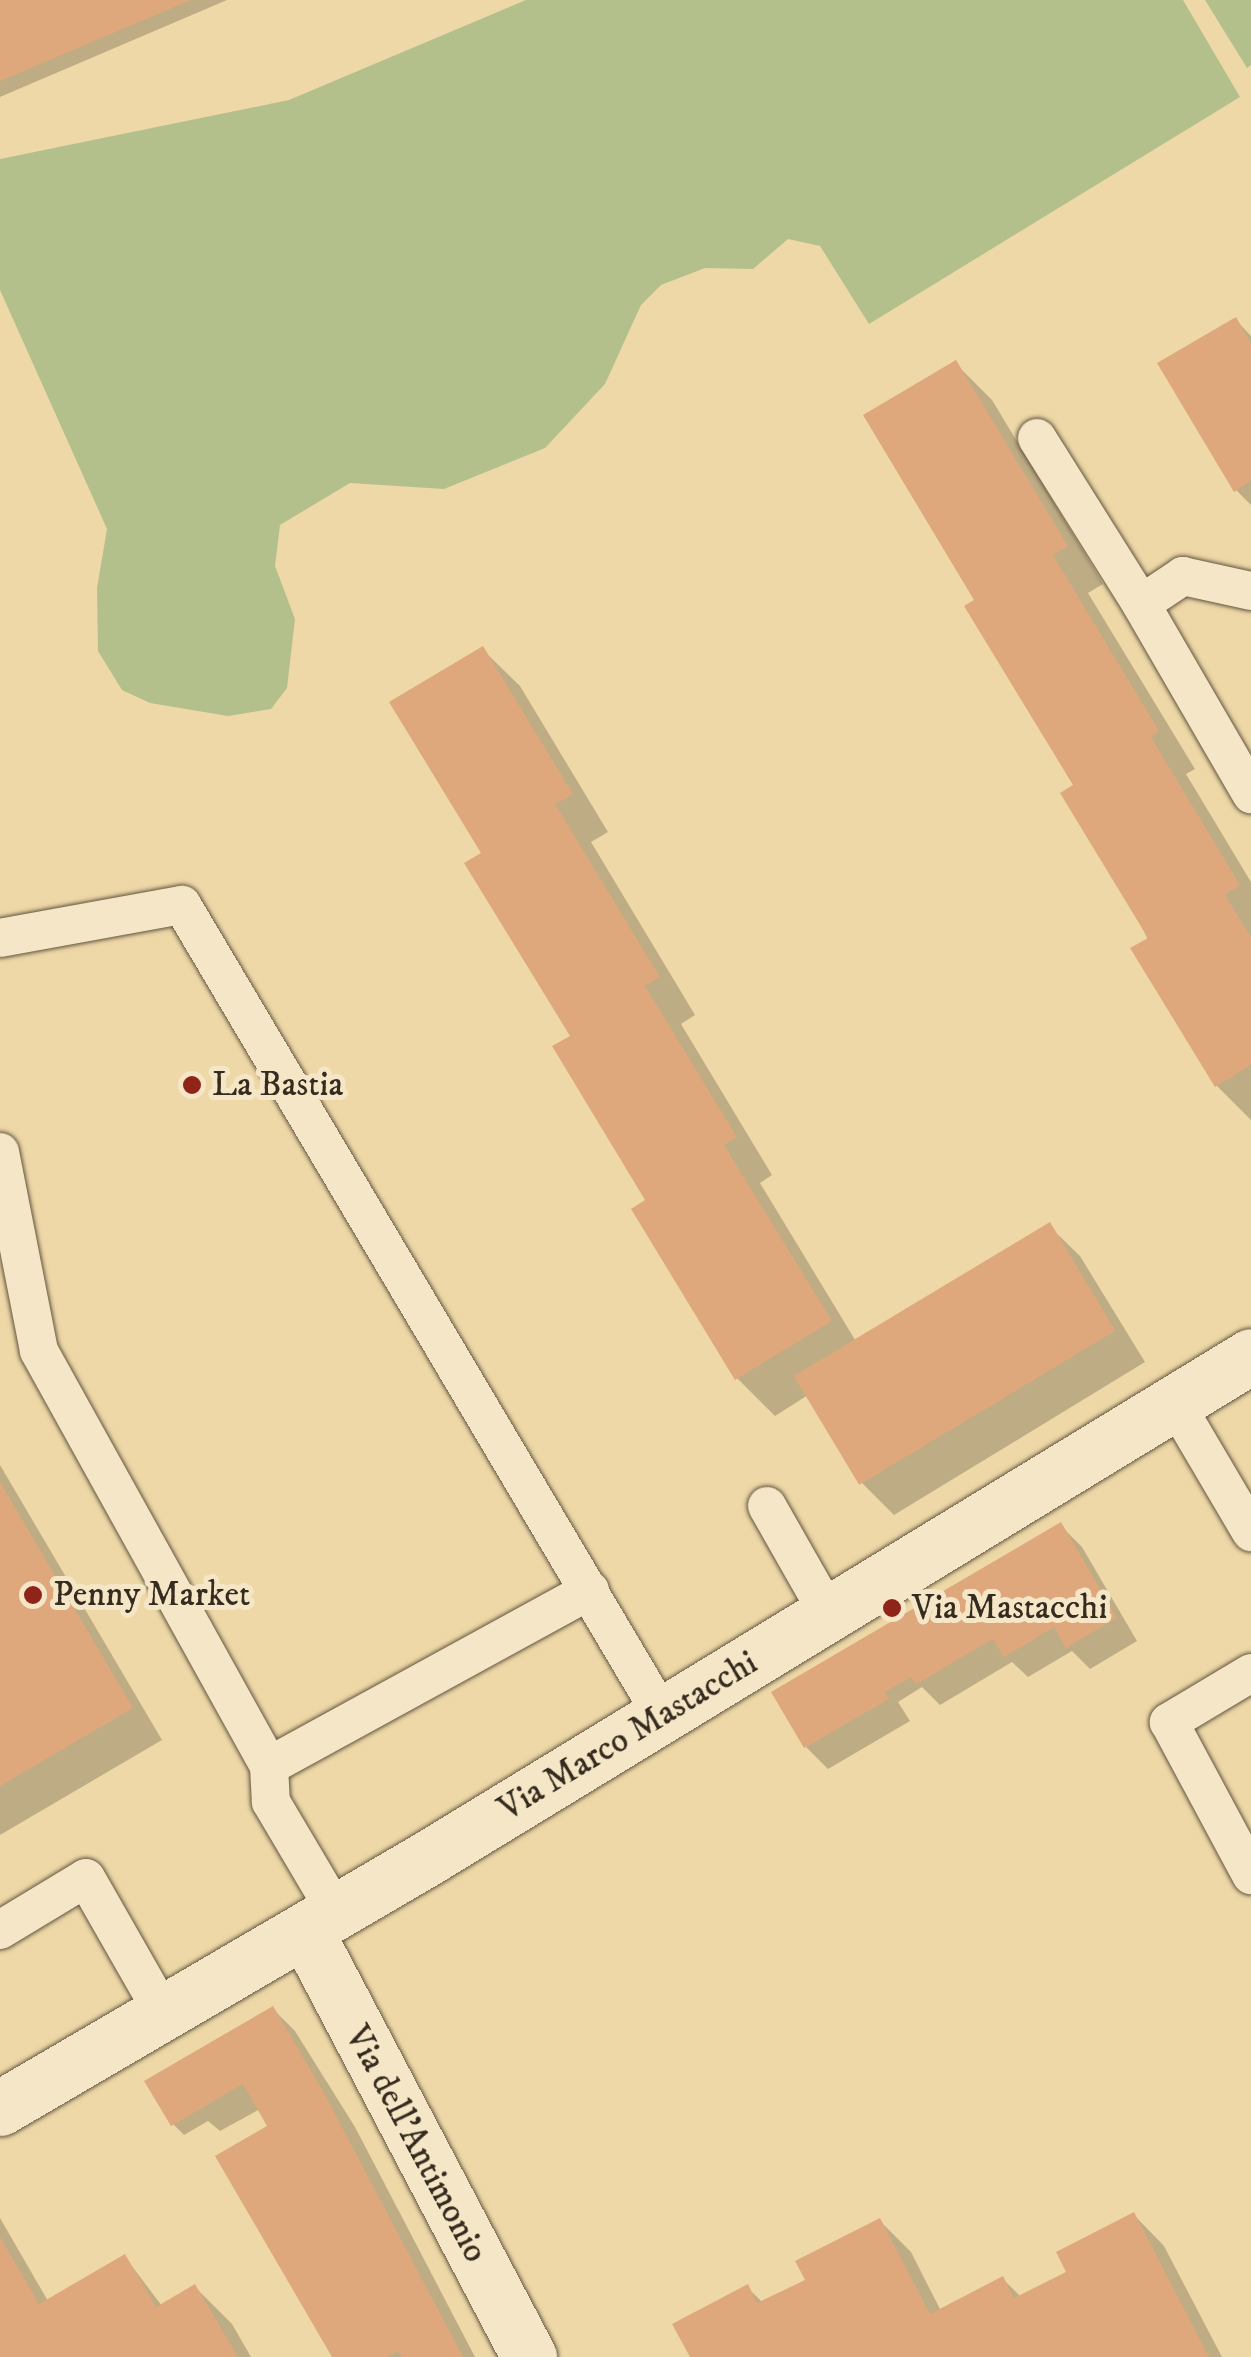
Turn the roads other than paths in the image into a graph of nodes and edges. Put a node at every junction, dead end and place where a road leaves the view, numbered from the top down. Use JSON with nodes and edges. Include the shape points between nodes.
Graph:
{"nodes":[{"id":1,"x":1037,"y":438,"type":"dead end"},
{"id":2,"x":1251,"y":591,"type":"edge"},
{"id":3,"x":1140,"y":604,"type":"junction"},
{"id":4,"x":1251,"y":794,"type":"edge"},
{"id":5,"x":0,"y":938,"type":"edge"},
{"id":6,"x":0,"y":1152,"type":"edge"},
{"id":7,"x":16,"y":1323,"type":"edge"},
{"id":8,"x":1251,"y":1356,"type":"edge"},
{"id":9,"x":1175,"y":1403,"type":"junction"},
{"id":10,"x":767,"y":1506,"type":"dead end"},
{"id":11,"x":1251,"y":1532,"type":"edge"},
{"id":12,"x":590,"y":1590,"type":"junction"},
{"id":13,"x":828,"y":1615,"type":"junction"},
{"id":14,"x":1251,"y":1673,"type":"edge"},
{"id":15,"x":662,"y":1715,"type":"junction"},
{"id":16,"x":269,"y":1766,"type":"junction"},
{"id":17,"x":1251,"y":1876,"type":"edge"},
{"id":18,"x":320,"y":1921,"type":"junction"},
{"id":19,"x":0,"y":1930,"type":"edge"},
{"id":20,"x":162,"y":2013,"type":"junction"},
{"id":21,"x":0,"y":2108,"type":"edge"},
{"id":22,"x":529,"y":2357,"type":"edge"}],
"edges":[{"from":1,"to":3,"type":"lane"},
{"from":2,"to":3,"type":"lane","via":[[1183,576]]},
{"from":3,"to":4,"type":"lane"},
{"from":5,"to":12,"type":"lane","via":[[182,905]]},
{"from":6,"to":7,"type":"lane"},
{"from":7,"to":16,"type":"lane","via":[[39,1352]]},
{"from":8,"to":9,"type":"street","name":"Via Marco Mastacchi"},
{"from":9,"to":11,"type":"lane"},
{"from":9,"to":13,"type":"street","name":"Via Marco Mastacchi"},
{"from":10,"to":13,"type":"lane"},
{"from":12,"to":15,"type":"lane"},
{"from":12,"to":16,"type":"lane"},
{"from":13,"to":15,"type":"street","name":"Via Marco Mastacchi"},
{"from":14,"to":17,"type":"lane","via":[[1169,1722]]},
{"from":15,"to":18,"type":"street","name":"Via Marco Mastacchi"},
{"from":16,"to":18,"type":"lane","via":[[271,1802]]},
{"from":18,"to":20,"type":"street","name":"Via Marco Mastacchi"},
{"from":18,"to":22,"type":"street","name":"Via dell'Antimonio"},
{"from":19,"to":20,"type":"lane","via":[[86,1878]]},
{"from":20,"to":21,"type":"street","name":"Via Marco Mastacchi"}]}
